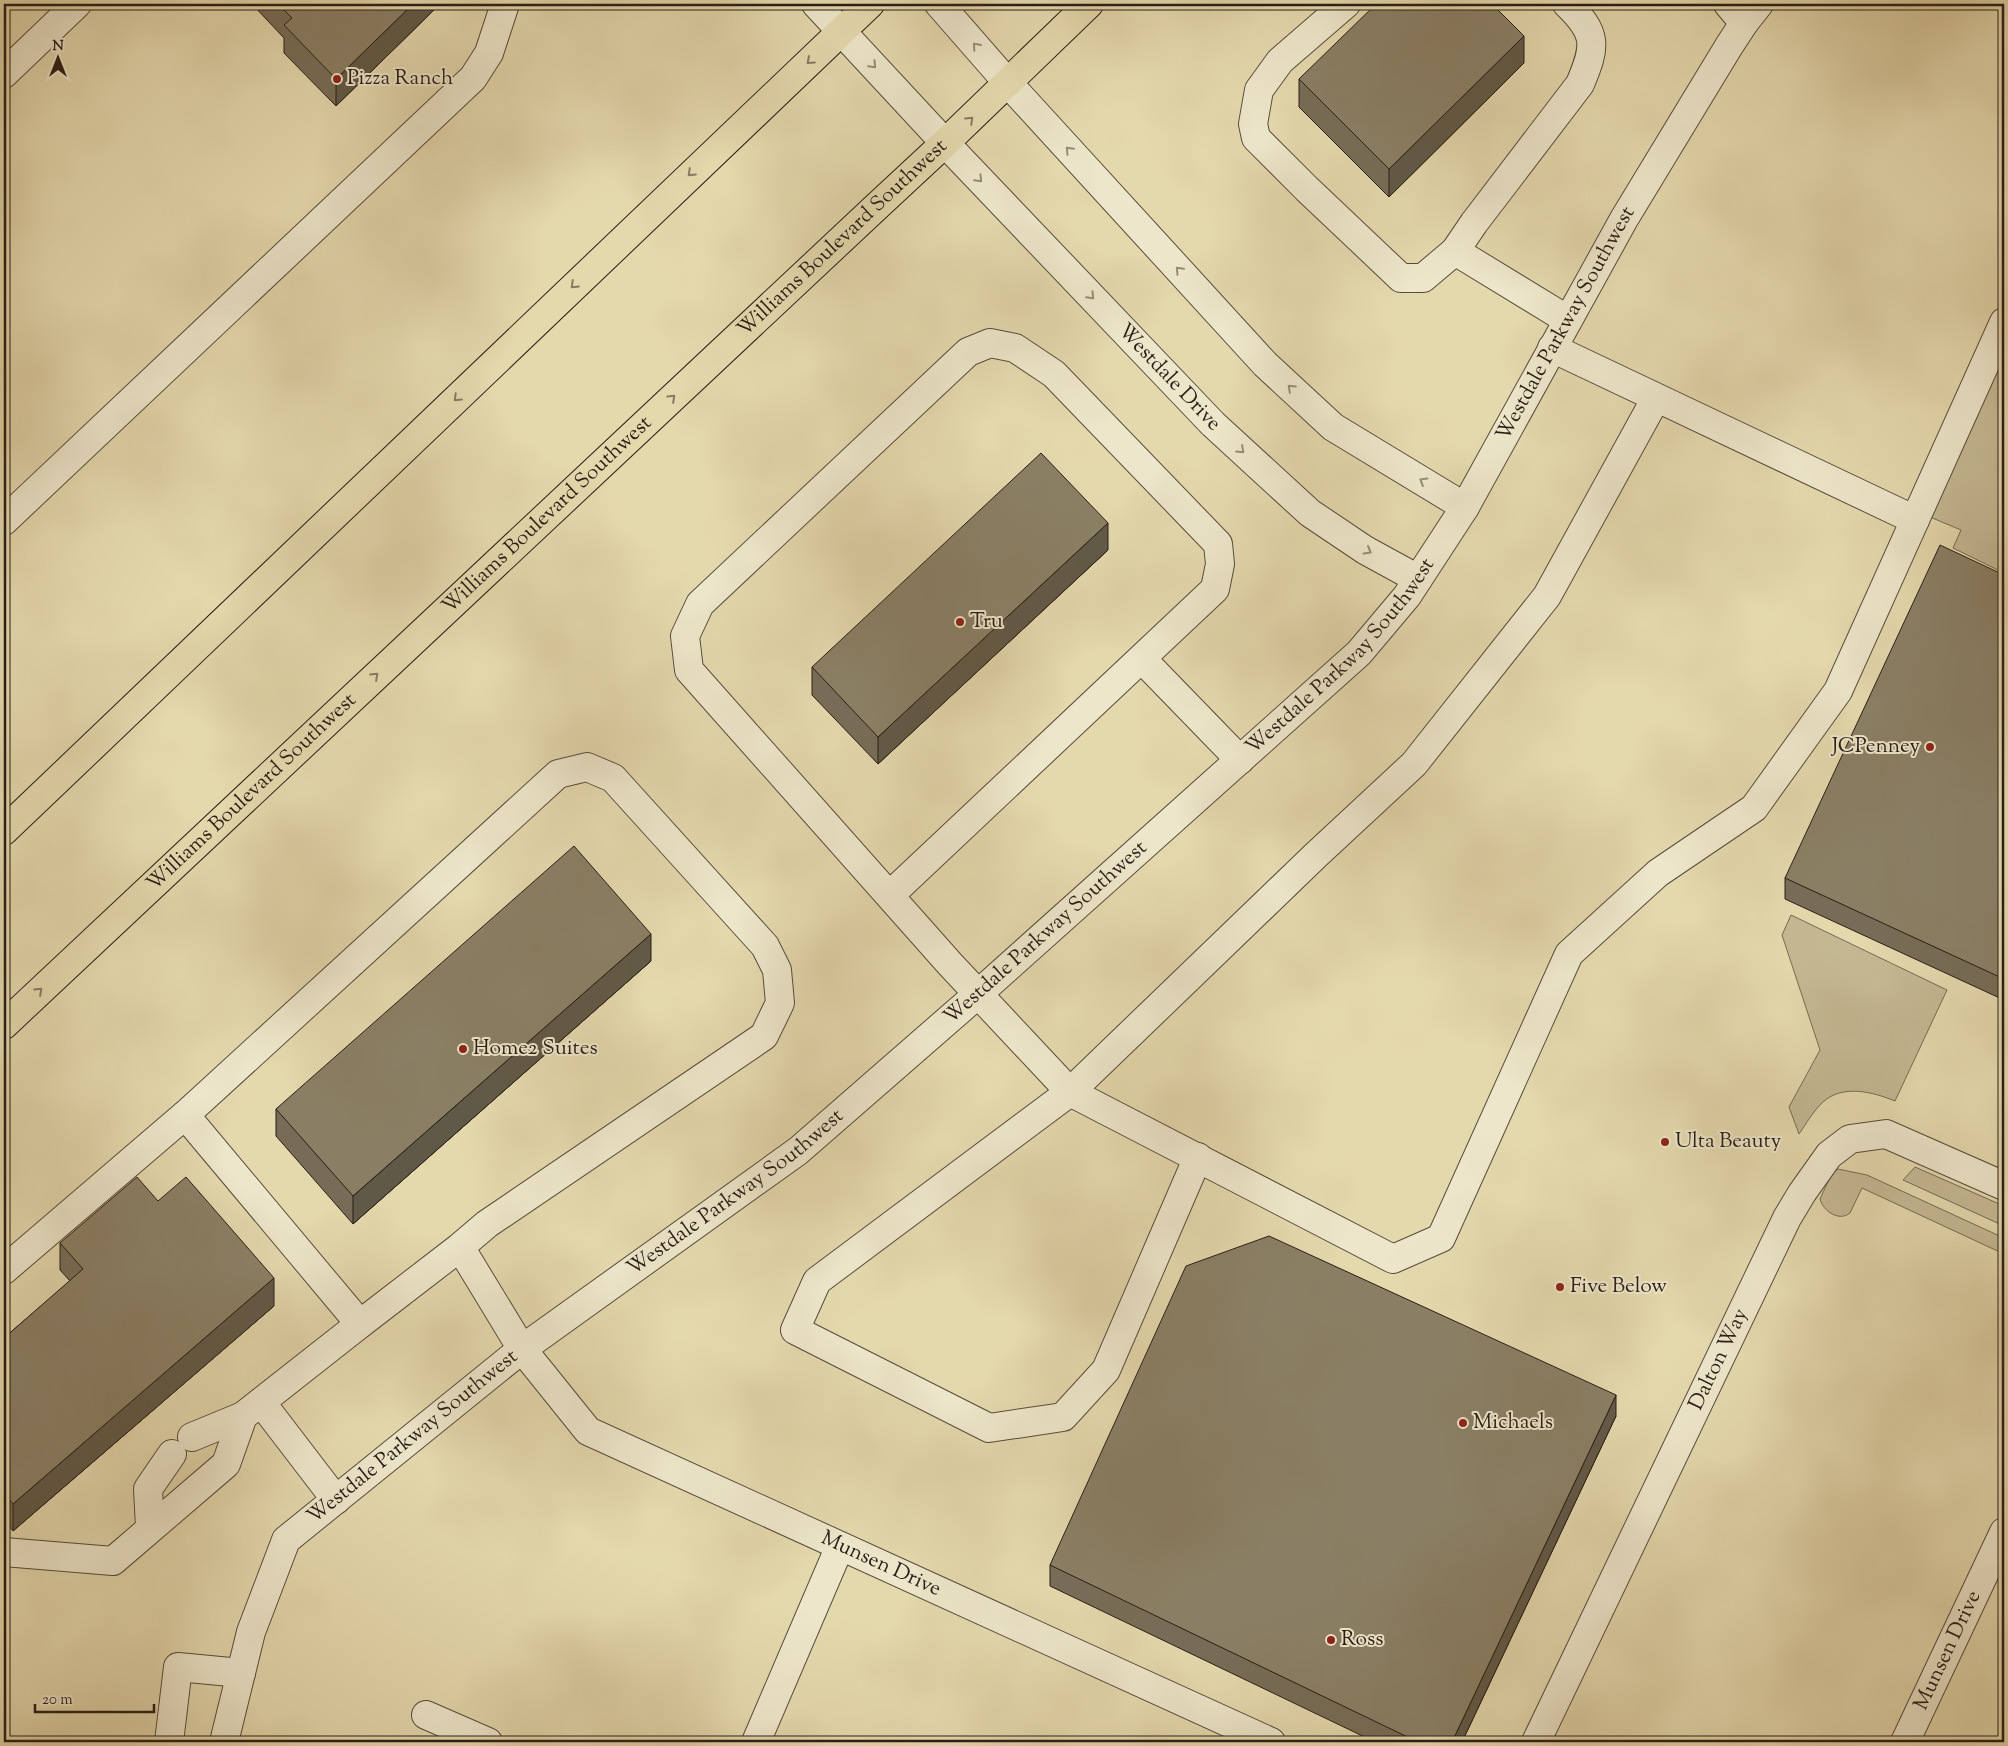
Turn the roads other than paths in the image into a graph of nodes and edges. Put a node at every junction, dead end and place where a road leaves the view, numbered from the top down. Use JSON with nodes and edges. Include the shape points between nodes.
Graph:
{"nodes":[{"id":1,"x":77,"y":4,"type":"edge"},
{"id":2,"x":505,"y":4,"type":"edge"},
{"id":3,"x":816,"y":4,"type":"edge"},
{"id":4,"x":870,"y":4,"type":"edge"},
{"id":5,"x":939,"y":4,"type":"edge"},
{"id":6,"x":1088,"y":4,"type":"edge"},
{"id":7,"x":1346,"y":4,"type":"edge"},
{"id":8,"x":1567,"y":4,"type":"edge"},
{"id":9,"x":1744,"y":10,"type":"edge"},
{"id":10,"x":842,"y":32,"type":"junction"},
{"id":11,"x":4,"y":74,"type":"edge"},
{"id":12,"x":1008,"y":83,"type":"junction"},
{"id":13,"x":945,"y":144,"type":"junction"},
{"id":14,"x":1455,"y":251,"type":"junction"},
{"id":15,"x":1568,"y":320,"type":"junction"},
{"id":16,"x":2004,"y":322,"type":"edge"},
{"id":17,"x":1552,"y":348,"type":"junction"},
{"id":18,"x":1656,"y":398,"type":"junction"},
{"id":19,"x":1465,"y":507,"type":"junction"},
{"id":20,"x":1915,"y":520,"type":"junction"},
{"id":21,"x":4,"y":521,"type":"edge"},
{"id":22,"x":1418,"y":579,"type":"junction"},
{"id":23,"x":1142,"y":659,"type":"junction"},
{"id":24,"x":1240,"y":760,"type":"junction"},
{"id":25,"x":4,"y":831,"type":"edge"},
{"id":26,"x":890,"y":895,"type":"junction"},
{"id":27,"x":978,"y":994,"type":"junction"},
{"id":28,"x":4,"y":1025,"type":"edge"},
{"id":29,"x":1070,"y":1092,"type":"junction"},
{"id":30,"x":185,"y":1115,"type":"junction"},
{"id":31,"x":1198,"y":1157,"type":"junction"},
{"id":32,"x":2004,"y":1186,"type":"edge"},
{"id":33,"x":460,"y":1247,"type":"junction"},
{"id":34,"x":4,"y":1270,"type":"edge"},
{"id":35,"x":360,"y":1324,"type":"junction"},
{"id":36,"x":522,"y":1349,"type":"junction"},
{"id":37,"x":252,"y":1409,"type":"junction"},
{"id":38,"x":192,"y":1437,"type":"dead end"},
{"id":39,"x":172,"y":1454,"type":"dead end"},
{"id":40,"x":336,"y":1500,"type":"junction"},
{"id":41,"x":150,"y":1527,"type":"junction"},
{"id":42,"x":2004,"y":1532,"type":"edge"},
{"id":43,"x":840,"y":1546,"type":"junction"},
{"id":44,"x":4,"y":1552,"type":"edge"},
{"id":45,"x":241,"y":1673,"type":"junction"},
{"id":46,"x":426,"y":1715,"type":"dead end"},
{"id":47,"x":169,"y":1742,"type":"edge"},
{"id":48,"x":224,"y":1742,"type":"edge"},
{"id":49,"x":488,"y":1742,"type":"edge"},
{"id":50,"x":756,"y":1742,"type":"edge"},
{"id":51,"x":1271,"y":1742,"type":"edge"},
{"id":52,"x":1536,"y":1742,"type":"edge"},
{"id":53,"x":1905,"y":1742,"type":"edge"}],
"edges":[{"from":1,"to":11,"type":"street"},
{"from":2,"to":21,"type":"street","via":[[489,53],[473,78]]},
{"from":3,"to":10,"type":"street","name":"Westdale Drive"},
{"from":4,"to":10,"type":"main road"},
{"from":12,"to":5,"type":"street","one_way":true},
{"from":6,"to":12,"type":"main road","name":"Williams Boulevard Southwest"},
{"from":7,"to":14,"type":"street","via":[[1280,61],[1259,90],[1253,124],[1256,138],[1401,278],[1423,278]]},
{"from":8,"to":14,"type":"street","via":[[1582,19],[1592,40],[1591,59],[1580,84]]},
{"from":9,"to":15,"type":"street","name":"Westdale Parkway Southwest"},
{"from":10,"to":13,"type":"street","name":"Westdale Drive","one_way":true},
{"from":10,"to":25,"type":"main road","one_way":true},
{"from":13,"to":12,"type":"main road","name":"Williams Boulevard Southwest","one_way":true},
{"from":19,"to":12,"type":"street","one_way":true,"via":[[1333,427],[1265,364]]},
{"from":13,"to":22,"type":"street","name":"Westdale Drive","one_way":true,"via":[[1227,437],[1310,513],[1364,550]]},
{"from":28,"to":13,"type":"main road","name":"Williams Boulevard Southwest","one_way":true},
{"from":14,"to":15,"type":"street"},
{"from":15,"to":17,"type":"street","name":"Westdale Parkway Southwest"},
{"from":16,"to":20,"type":"street"},
{"from":17,"to":18,"type":"street"},
{"from":17,"to":19,"type":"street","name":"Westdale Parkway Southwest"},
{"from":18,"to":20,"type":"street"},
{"from":18,"to":29,"type":"street","via":[[1547,596],[1414,764]]},
{"from":19,"to":22,"type":"street","name":"Westdale Parkway Southwest"},
{"from":20,"to":31,"type":"street","via":[[1838,691],[1754,808],[1658,873],[1569,954],[1441,1238],[1393,1258]]},
{"from":22,"to":24,"type":"street","name":"Westdale Parkway Southwest","via":[[1359,653]]},
{"from":23,"to":24,"type":"street"},
{"from":23,"to":26,"type":"street"},
{"from":23,"to":26,"type":"street","via":[[1215,589],[1220,564],[1218,544],[1054,374],[1015,348],[990,343],[968,352],[700,604],[685,636],[689,670]]},
{"from":24,"to":27,"type":"street","name":"Westdale Parkway Southwest"},
{"from":26,"to":27,"type":"street"},
{"from":27,"to":29,"type":"street"},
{"from":27,"to":36,"type":"street","name":"Westdale Parkway Southwest","via":[[798,1151]]},
{"from":29,"to":31,"type":"street"},
{"from":29,"to":31,"type":"street","via":[[817,1281],[795,1330],[989,1428],[1063,1417],[1106,1370]]},
{"from":30,"to":33,"type":"street","via":[[558,774],[587,767],[613,778],[765,946],[777,970],[780,1003],[764,1036],[487,1224]]},
{"from":30,"to":34,"type":"street"},
{"from":30,"to":35,"type":"street"},
{"from":32,"to":52,"type":"street","name":"Dalton Way","via":[[1886,1134],[1850,1139],[1829,1155],[1787,1218]]},
{"from":33,"to":35,"type":"street"},
{"from":33,"to":36,"type":"street","name":"Munsen Drive"},
{"from":35,"to":37,"type":"street"},
{"from":36,"to":40,"type":"street","name":"Westdale Parkway Southwest"},
{"from":36,"to":43,"type":"street","name":"Munsen Drive","via":[[588,1431]]},
{"from":37,"to":38,"type":"street"},
{"from":37,"to":40,"type":"street"},
{"from":37,"to":41,"type":"street","via":[[226,1464]]},
{"from":39,"to":41,"type":"street","via":[[148,1488]]},
{"from":40,"to":45,"type":"street","name":"Westdale Parkway Southwest","via":[[286,1540],[251,1632]]},
{"from":41,"to":44,"type":"street","via":[[113,1561]]},
{"from":42,"to":53,"type":"street","name":"Munsen Drive"},
{"from":43,"to":50,"type":"street"},
{"from":43,"to":51,"type":"street","name":"Munsen Drive"},
{"from":45,"to":47,"type":"street","via":[[178,1667]]},
{"from":45,"to":48,"type":"street","name":"Westdale Parkway Southwest"},
{"from":46,"to":49,"type":"street"}]}
